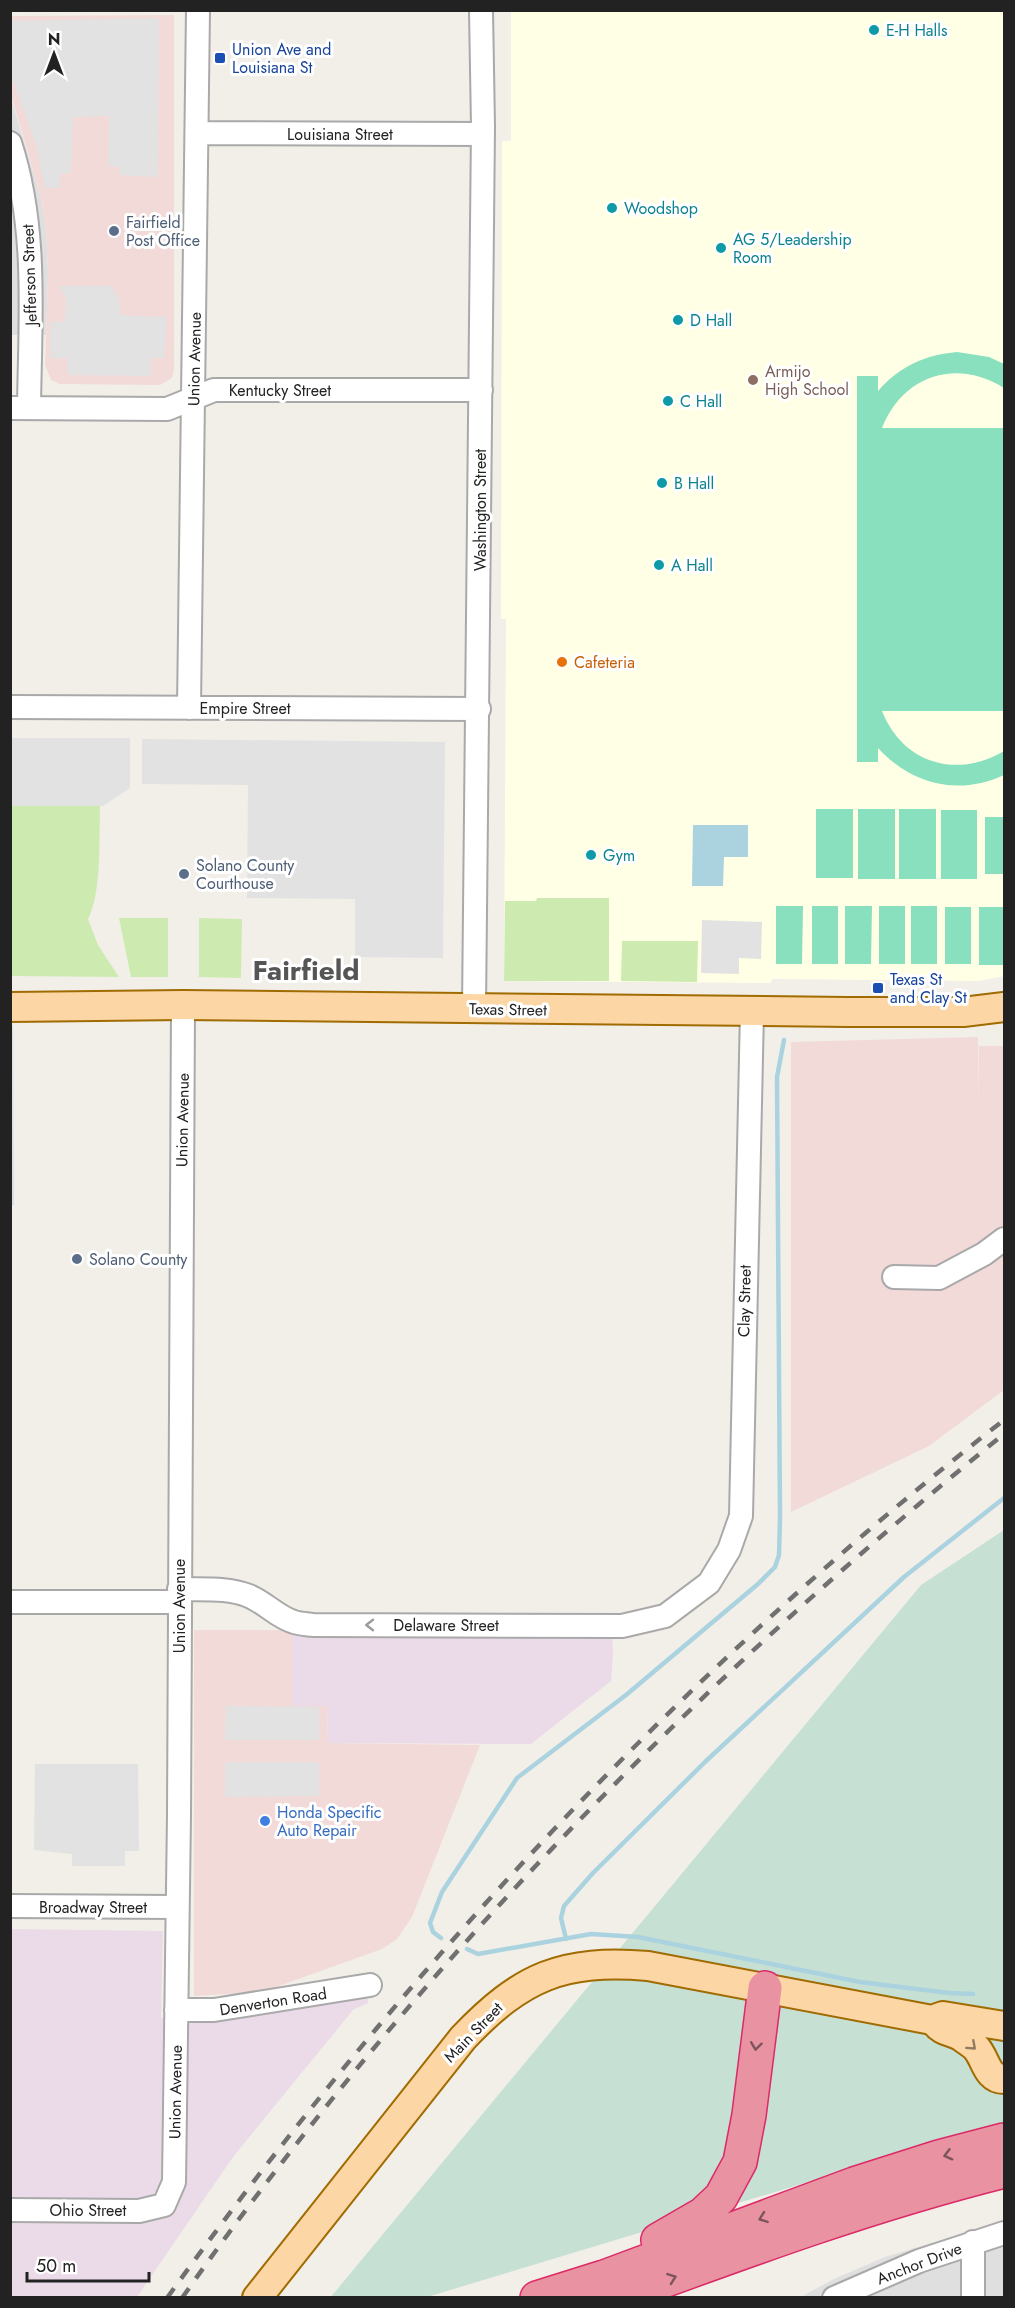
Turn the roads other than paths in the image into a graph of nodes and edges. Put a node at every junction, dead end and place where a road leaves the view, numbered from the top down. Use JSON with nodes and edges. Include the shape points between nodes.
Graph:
{"nodes":[{"id":1,"x":198,"y":10,"type":"edge"},
{"id":2,"x":482,"y":10,"type":"edge"},
{"id":3,"x":197,"y":133,"type":"junction"},
{"id":4,"x":483,"y":134,"type":"junction"},
{"id":5,"x":10,"y":143,"type":"edge"},
{"id":6,"x":481,"y":390,"type":"junction"},
{"id":7,"x":194,"y":399,"type":"junction"},
{"id":8,"x":20,"y":408,"type":"edge"},
{"id":9,"x":10,"y":707,"type":"edge"},
{"id":10,"x":189,"y":708,"type":"junction"},
{"id":11,"x":479,"y":709,"type":"junction"},
{"id":12,"x":183,"y":1005,"type":"junction"},
{"id":13,"x":10,"y":1007,"type":"edge"},
{"id":14,"x":1005,"y":1007,"type":"edge"},
{"id":15,"x":474,"y":1009,"type":"junction"},
{"id":16,"x":752,"y":1011,"type":"junction"},
{"id":17,"x":1005,"y":1239,"type":"edge"},
{"id":18,"x":894,"y":1277,"type":"dead end"},
{"id":19,"x":709,"y":1583,"type":"joint"},
{"id":20,"x":179,"y":1596,"type":"junction"},
{"id":21,"x":10,"y":1602,"type":"edge"},
{"id":22,"x":10,"y":1906,"type":"edge"},
{"id":23,"x":176,"y":1907,"type":"junction"},
{"id":24,"x":370,"y":1985,"type":"dead end"},
{"id":25,"x":765,"y":1988,"type":"junction"},
{"id":26,"x":176,"y":2010,"type":"junction"},
{"id":27,"x":932,"y":2020,"type":"junction"},
{"id":28,"x":1005,"y":2026,"type":"edge"},
{"id":29,"x":1005,"y":2079,"type":"edge"},
{"id":30,"x":1005,"y":2140,"type":"edge"},
{"id":31,"x":1005,"y":2171,"type":"edge"},
{"id":32,"x":164,"y":2205,"type":"joint"},
{"id":33,"x":10,"y":2210,"type":"edge"},
{"id":34,"x":862,"y":2212,"type":"junction"},
{"id":35,"x":1005,"y":2233,"type":"edge"},
{"id":36,"x":973,"y":2242,"type":"junction"},
{"id":37,"x":862,"y":2292,"type":"edge"},
{"id":38,"x":548,"y":2293,"type":"edge"},
{"id":39,"x":257,"y":2298,"type":"edge"},
{"id":40,"x":617,"y":2298,"type":"edge"},
{"id":41,"x":687,"y":2298,"type":"edge"},
{"id":42,"x":834,"y":2298,"type":"edge"},
{"id":43,"x":973,"y":2298,"type":"edge"}],
"edges":[{"from":1,"to":3,"type":"street","name":"Union Avenue"},
{"from":2,"to":4,"type":"street","name":"Washington Street"},
{"from":3,"to":4,"type":"street","name":"Louisiana Street"},
{"from":3,"to":7,"type":"street","name":"Union Avenue"},
{"from":4,"to":6,"type":"street","name":"Washington Street"},
{"from":5,"to":8,"type":"street","name":"Jefferson Street","via":[[28,219],[31,264]]},
{"from":6,"to":7,"type":"street","name":"Kentucky Street","via":[[214,390]]},
{"from":6,"to":11,"type":"street","name":"Washington Street"},
{"from":7,"to":8,"type":"street","name":"Kentucky Street","via":[[167,409]]},
{"from":7,"to":10,"type":"street","name":"Union Avenue"},
{"from":9,"to":10,"type":"street","name":"Empire Street"},
{"from":10,"to":11,"type":"street","name":"Empire Street"},
{"from":11,"to":15,"type":"street","name":"Washington Street"},
{"from":12,"to":13,"type":"main road","name":"Texas Street"},
{"from":12,"to":15,"type":"main road","name":"Texas Street"},
{"from":12,"to":20,"type":"street","name":"Union Avenue"},
{"from":14,"to":16,"type":"main road","name":"Texas Street","via":[[963,1012]]},
{"from":15,"to":16,"type":"main road","name":"Texas Street"},
{"from":16,"to":19,"type":"street","name":"Clay Street","via":[[741,1516],[729,1550]]},
{"from":17,"to":18,"type":"street","via":[[939,1278]]},
{"from":19,"to":20,"type":"street","name":"Delaware Street","one_way":true,"via":[[665,1616],[622,1626],[313,1625],[294,1622],[265,1603],[225,1590]]},
{"from":20,"to":21,"type":"street","name":"Delaware Street"},
{"from":20,"to":23,"type":"street","name":"Union Avenue"},
{"from":22,"to":23,"type":"street","name":"Broadway Street"},
{"from":23,"to":26,"type":"street","name":"Union Avenue"},
{"from":24,"to":26,"type":"street","name":"Denverton Road","via":[[214,2010]]},
{"from":25,"to":27,"type":"main road","name":"Main Street"},
{"from":25,"to":38,"type":"highway","one_way":true,"via":[[744,2144],[721,2197],[679,2229]]},
{"from":25,"to":39,"type":"main road","name":"Main Street","via":[[683,1971],[619,1964],[562,1970],[523,1986],[463,2038]]},
{"from":26,"to":32,"type":"street","name":"Union Avenue","via":[[174,2182]]},
{"from":27,"to":28,"type":"main road","name":"Main Street","via":[[943,2016]]},
{"from":27,"to":29,"type":"main road","name":"Main Street","one_way":true,"via":[[940,2029],[959,2035],[977,2049],[989,2072]]},
{"from":30,"to":38,"type":"highway","one_way":true,"via":[[854,2184],[604,2277]]},
{"from":31,"to":34,"type":"highway"},
{"from":32,"to":33,"type":"street","name":"Ohio Street","via":[[139,2211]]},
{"from":40,"to":34,"type":"highway","one_way":true},
{"from":34,"to":41,"type":"highway","via":[[816,2239],[734,2273]]},
{"from":35,"to":36,"type":"street","name":"Anchor Drive"},
{"from":36,"to":37,"type":"street","name":"Anchor Drive","via":[[919,2261]]},
{"from":36,"to":43,"type":"street"},
{"from":37,"to":42,"type":"street","name":"Anchor Drive"}]}
